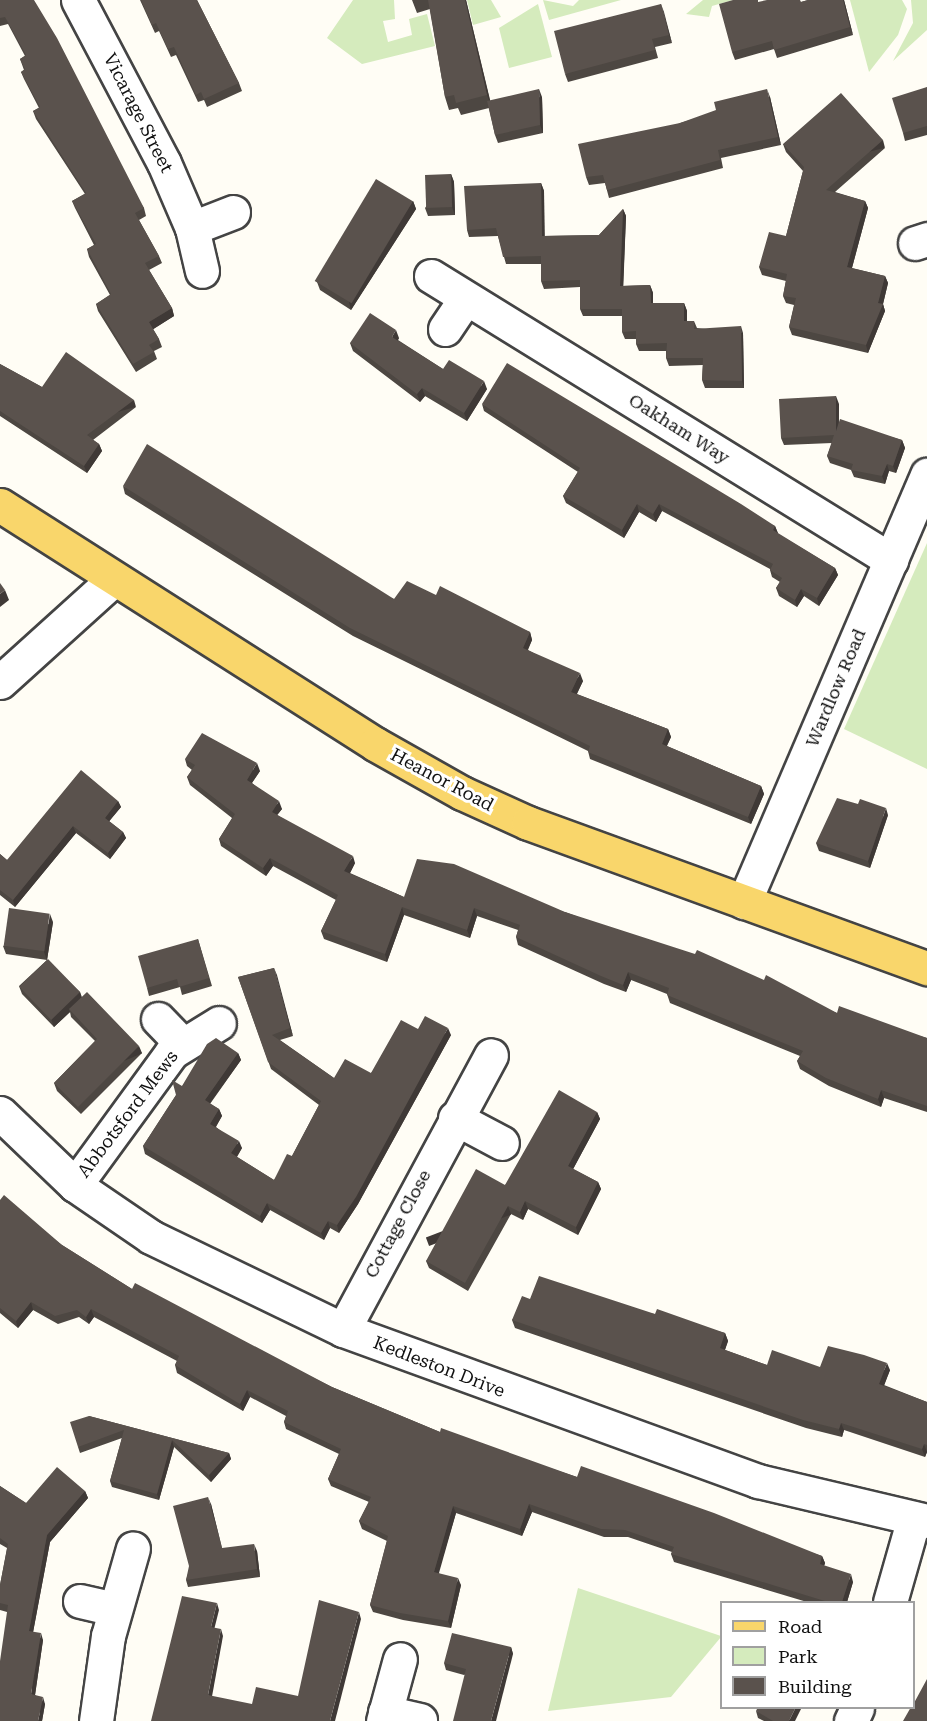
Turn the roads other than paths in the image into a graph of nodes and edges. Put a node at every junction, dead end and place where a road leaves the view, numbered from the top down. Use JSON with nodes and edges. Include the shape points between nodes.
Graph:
{"nodes":[{"id":1,"x":78,"y":0,"type":"edge"},
{"id":2,"x":233,"y":212,"type":"dead end"},
{"id":3,"x":192,"y":228,"type":"junction"},
{"id":4,"x":202,"y":271,"type":"dead end"},
{"id":5,"x":431,"y":276,"type":"dead end"},
{"id":6,"x":466,"y":298,"type":"junction"},
{"id":7,"x":445,"y":329,"type":"dead end"},
{"id":8,"x":927,"y":474,"type":"edge"},
{"id":9,"x":0,"y":505,"type":"edge"},
{"id":10,"x":891,"y":560,"type":"junction"},
{"id":11,"x":114,"y":579,"type":"junction"},
{"id":12,"x":0,"y":682,"type":"edge"},
{"id":13,"x":744,"y":902,"type":"junction"},
{"id":14,"x":927,"y":968,"type":"edge"},
{"id":15,"x":158,"y":1019,"type":"dead end"},
{"id":16,"x":219,"y":1023,"type":"dead end"},
{"id":17,"x":181,"y":1043,"type":"junction"},
{"id":18,"x":491,"y":1055,"type":"dead end"},
{"id":19,"x":455,"y":1118,"type":"junction"},
{"id":20,"x":2,"y":1121,"type":"edge"},
{"id":21,"x":502,"y":1143,"type":"dead end"},
{"id":22,"x":75,"y":1185,"type":"junction"},
{"id":23,"x":343,"y":1330,"type":"junction"},
{"id":24,"x":920,"y":1520,"type":"edge"},
{"id":25,"x":133,"y":1548,"type":"dead end"},
{"id":26,"x":80,"y":1601,"type":"dead end"},
{"id":27,"x":890,"y":1601,"type":"edge"},
{"id":28,"x":114,"y":1609,"type":"junction"},
{"id":29,"x":400,"y":1659,"type":"dead end"},
{"id":30,"x":384,"y":1717,"type":"edge"},
{"id":31,"x":420,"y":1720,"type":"edge"},
{"id":32,"x":96,"y":1721,"type":"edge"}],
"edges":[{"from":1,"to":3,"type":"street","name":"Vicarage Street"},
{"from":2,"to":3,"type":"street"},
{"from":3,"to":4,"type":"street","name":"Vicarage Street"},
{"from":5,"to":6,"type":"street","name":"Oakham Way"},
{"from":6,"to":7,"type":"street"},
{"from":6,"to":10,"type":"street","name":"Oakham Way"},
{"from":8,"to":10,"type":"street","name":"Wardlow Road"},
{"from":9,"to":11,"type":"main road","name":"Heanor Road"},
{"from":10,"to":13,"type":"street","name":"Wardlow Road"},
{"from":11,"to":12,"type":"street"},
{"from":11,"to":13,"type":"main road","name":"Heanor Road","via":[[462,793]]},
{"from":13,"to":14,"type":"main road","name":"Heanor Road"},
{"from":15,"to":17,"type":"street","name":"Abbotsford Mews"},
{"from":16,"to":17,"type":"street","name":"Abbotsford Mews"},
{"from":17,"to":22,"type":"street","name":"Abbotsford Mews"},
{"from":18,"to":19,"type":"street","name":"Cottage Close"},
{"from":19,"to":21,"type":"street"},
{"from":19,"to":23,"type":"street","name":"Cottage Close"},
{"from":20,"to":22,"type":"street","name":"Kedleston Drive"},
{"from":22,"to":23,"type":"street","name":"Kedleston Drive","via":[[151,1238]]},
{"from":23,"to":24,"type":"street","name":"Kedleston Drive","via":[[758,1481]]},
{"from":24,"to":27,"type":"street"},
{"from":25,"to":28,"type":"street"},
{"from":26,"to":28,"type":"street"},
{"from":28,"to":32,"type":"street"},
{"from":29,"to":30,"type":"street"},
{"from":30,"to":31,"type":"street"}]}
